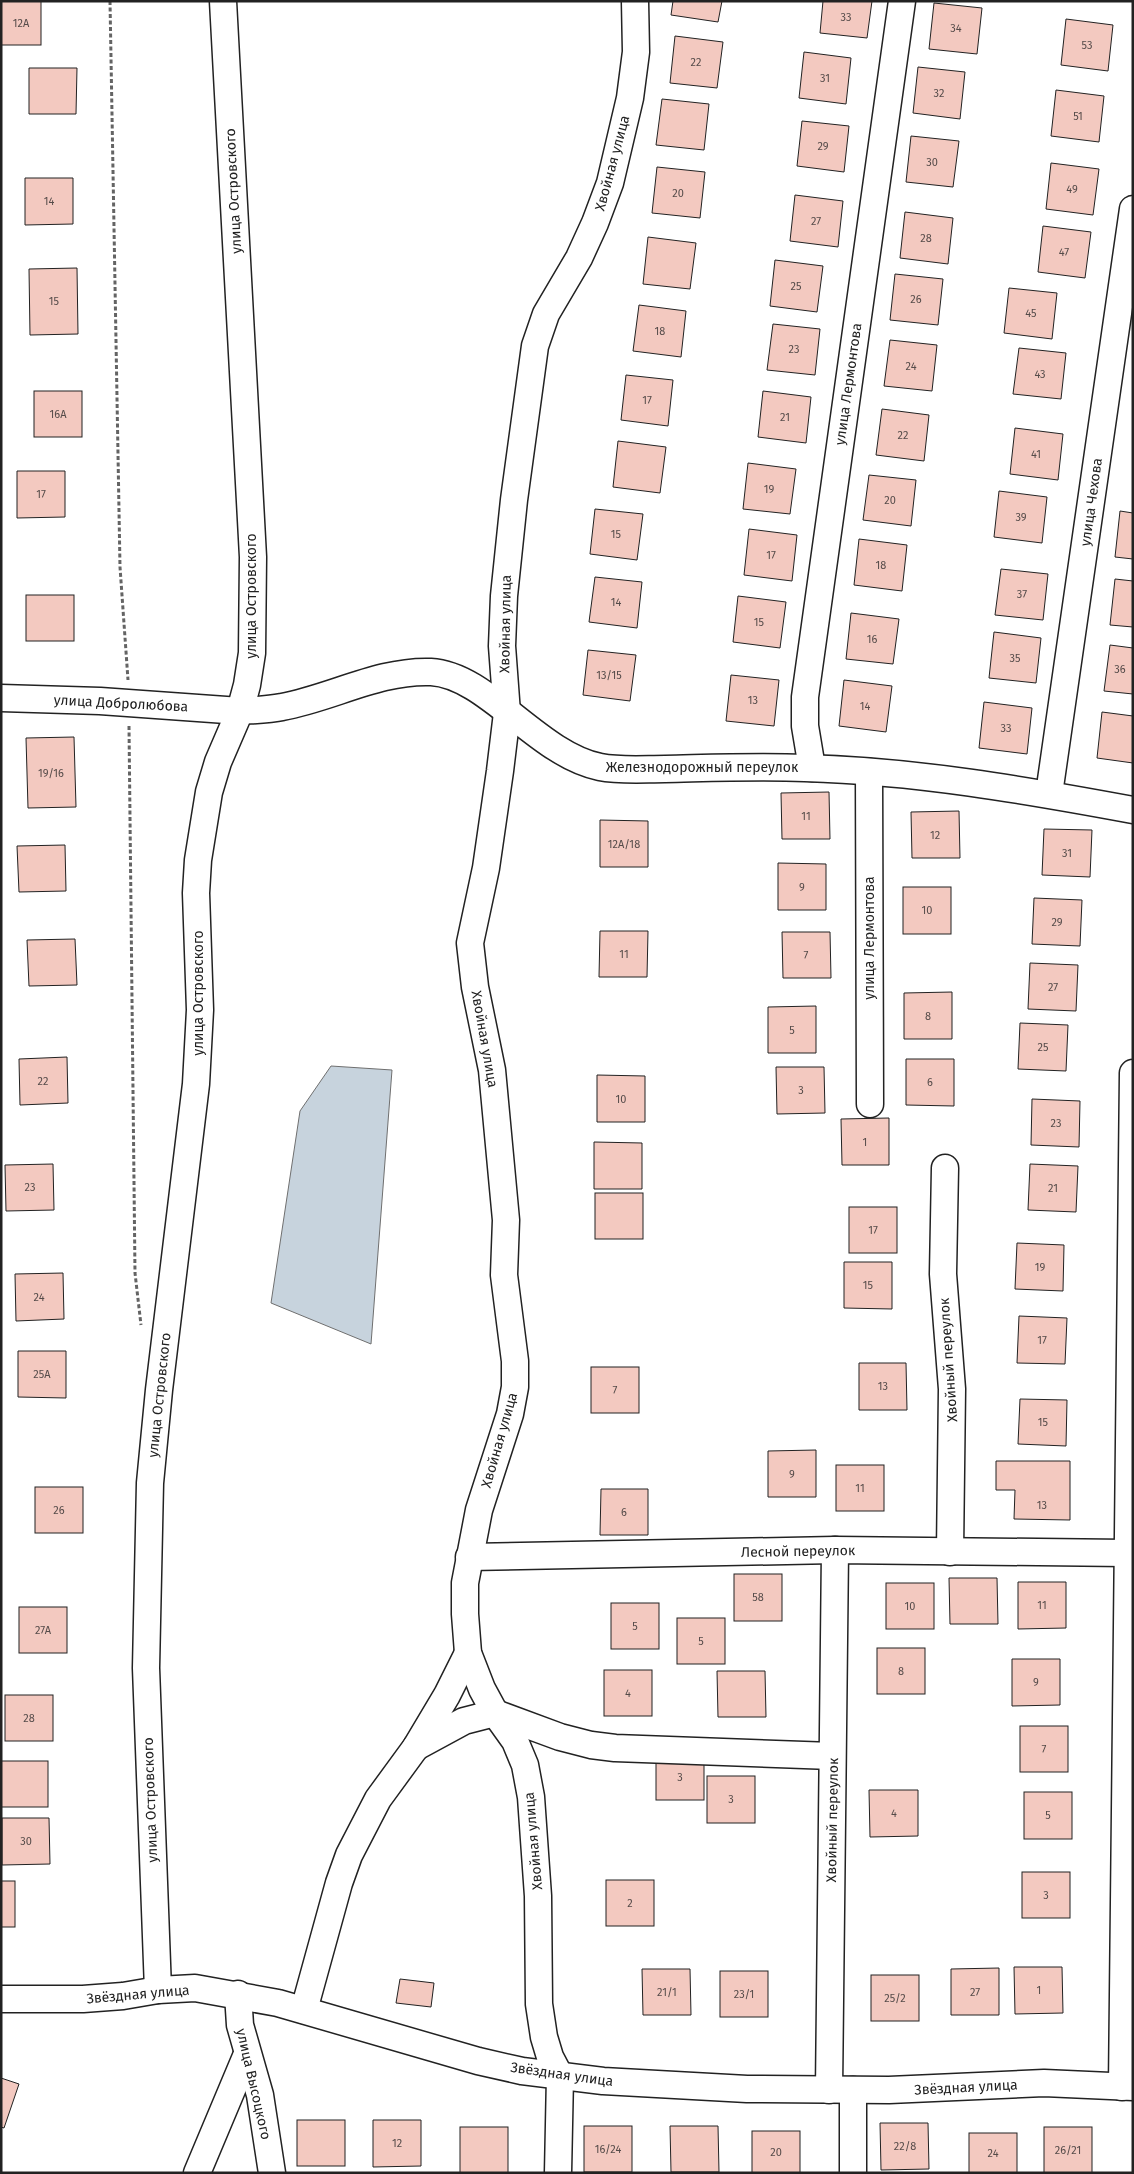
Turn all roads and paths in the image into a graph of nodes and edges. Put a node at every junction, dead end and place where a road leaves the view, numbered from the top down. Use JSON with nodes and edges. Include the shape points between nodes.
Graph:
{"nodes":[{"id":1,"x":222,"y":1,"type":"edge"},
{"id":2,"x":635,"y":1,"type":"edge"},
{"id":3,"x":902,"y":1,"type":"edge"},
{"id":4,"x":1133,"y":209,"type":"edge"},
{"id":5,"x":1,"y":698,"type":"edge"},
{"id":6,"x":240,"y":711,"type":"junction"},
{"id":7,"x":507,"y":712,"type":"junction"},
{"id":8,"x":812,"y":768,"type":"junction"},
{"id":9,"x":869,"y":772,"type":"junction"},
{"id":10,"x":1048,"y":794,"type":"junction"},
{"id":11,"x":1133,"y":810,"type":"edge"},
{"id":12,"x":1133,"y":1073,"type":"edge"},
{"id":13,"x":870,"y":1104,"type":"dead end"},
{"id":14,"x":945,"y":1168,"type":"dead end"},
{"id":15,"x":835,"y":1550,"type":"junction"},
{"id":16,"x":950,"y":1552,"type":"junction"},
{"id":17,"x":1127,"y":1553,"type":"junction"},
{"id":18,"x":469,"y":1557,"type":"junction"},
{"id":19,"x":468,"y":1653,"type":"junction"},
{"id":20,"x":495,"y":1713,"type":"junction"},
{"id":21,"x":416,"y":1747,"type":"junction"},
{"id":22,"x":832,"y":1756,"type":"junction"},
{"id":23,"x":158,"y":1990,"type":"junction"},
{"id":24,"x":238,"y":1994,"type":"junction"},
{"id":25,"x":1,"y":1999,"type":"edge"},
{"id":26,"x":304,"y":2010,"type":"junction"},
{"id":27,"x":247,"y":2054,"type":"junction"},
{"id":28,"x":560,"y":2076,"type":"junction"},
{"id":29,"x":1128,"y":2087,"type":"edge"},
{"id":30,"x":841,"y":2090,"type":"junction"},
{"id":31,"x":197,"y":2173,"type":"edge"},
{"id":32,"x":272,"y":2173,"type":"edge"},
{"id":33,"x":558,"y":2173,"type":"edge"},
{"id":34,"x":853,"y":2173,"type":"edge"}],
"edges":[{"from":1,"to":6,"type":"street","name":"улица Островского","via":[[254,589],[252,654]]},
{"from":2,"to":7,"type":"street","name":"Хвойная улица","via":[[636,52],[630,98],[610,183],[579,258],[546,314],[535,346],[504,596],[502,646]]},
{"from":3,"to":8,"type":"street","name":"улица Лермонтова","via":[[807,681],[805,726]]},
{"from":4,"to":10,"type":"street","name":"улица Чехова"},
{"from":5,"to":6,"type":"street","name":"улица Добролюбова"},
{"from":6,"to":7,"type":"street","name":"Железнодорожный переулок","via":[[281,707],[392,675],[434,672],[474,688]]},
{"from":6,"to":23,"type":"street","name":"улица Островского","via":[[209,792],[199,851],[196,893],[200,1010],[196,1084],[150,1483],[147,1714]]},
{"from":7,"to":8,"type":"street","name":"Железнодорожный переулок","via":[[546,743],[574,759],[600,767]]},
{"from":7,"to":18,"type":"street","name":"Хвойная улица","via":[[486,868],[470,943],[475,987],[492,1070],[506,1220],[504,1276],[515,1361],[515,1387],[510,1414],[479,1510]]},
{"from":8,"to":9,"type":"street","name":"Железнодорожный переулок"},
{"from":9,"to":10,"type":"street","name":"Железнодорожный переулок"},
{"from":9,"to":13,"type":"street","name":"улица Лермонтова"},
{"from":10,"to":11,"type":"street","name":"Железнодорожный переулок"},
{"from":12,"to":17,"type":"street"},
{"from":14,"to":16,"type":"street","name":"Хвойный переулок","via":[[942,1274],[952,1398]]},
{"from":15,"to":16,"type":"street","name":"Лесной переулок"},
{"from":15,"to":18,"type":"street","name":"Лесной переулок"},
{"from":15,"to":22,"type":"street","name":"Хвойный переулок"},
{"from":16,"to":17,"type":"street","name":"Лесной переулок"},
{"from":17,"to":29,"type":"street"},
{"from":18,"to":19,"type":"street","name":"Хвойная улица","via":[[464,1614]]},
{"from":19,"to":20,"type":"street","name":"Хвойная улица"},
{"from":19,"to":21,"type":"street"},
{"from":20,"to":21,"type":"street","via":[[464,1721]]},
{"from":20,"to":22,"type":"street","via":[[591,1745]]},
{"from":20,"to":28,"type":"street","name":"Хвойная улица","via":[[515,1741],[525,1765],[537,1871],[540,2004],[544,2037]]},
{"from":21,"to":26,"type":"street","via":[[378,1799],[350,1855],[339,1883]]},
{"from":22,"to":30,"type":"street","name":"Хвойный переулок"},
{"from":23,"to":24,"type":"street","name":"Звёздная улица","via":[[195,1988]]},
{"from":23,"to":25,"type":"street","name":"Звёздная улица","via":[[83,1999]]},
{"from":24,"to":26,"type":"street","name":"Звёздная улица"},
{"from":24,"to":27,"type":"street","name":"улица Высоцкого","via":[[240,2025]]},
{"from":26,"to":28,"type":"street","name":"Звёздная улица","via":[[478,2060]]},
{"from":27,"to":31,"type":"street"},
{"from":27,"to":32,"type":"street","name":"улица Высоцкого","via":[[260,2096]]},
{"from":28,"to":30,"type":"street","name":"Звёздная улица","via":[[698,2087]]},
{"from":28,"to":33,"type":"street"},
{"from":29,"to":30,"type":"street","name":"Звёздная улица","via":[[1044,2083],[945,2089]]},
{"from":30,"to":34,"type":"street","name":"Хвойный переулок"}]}
